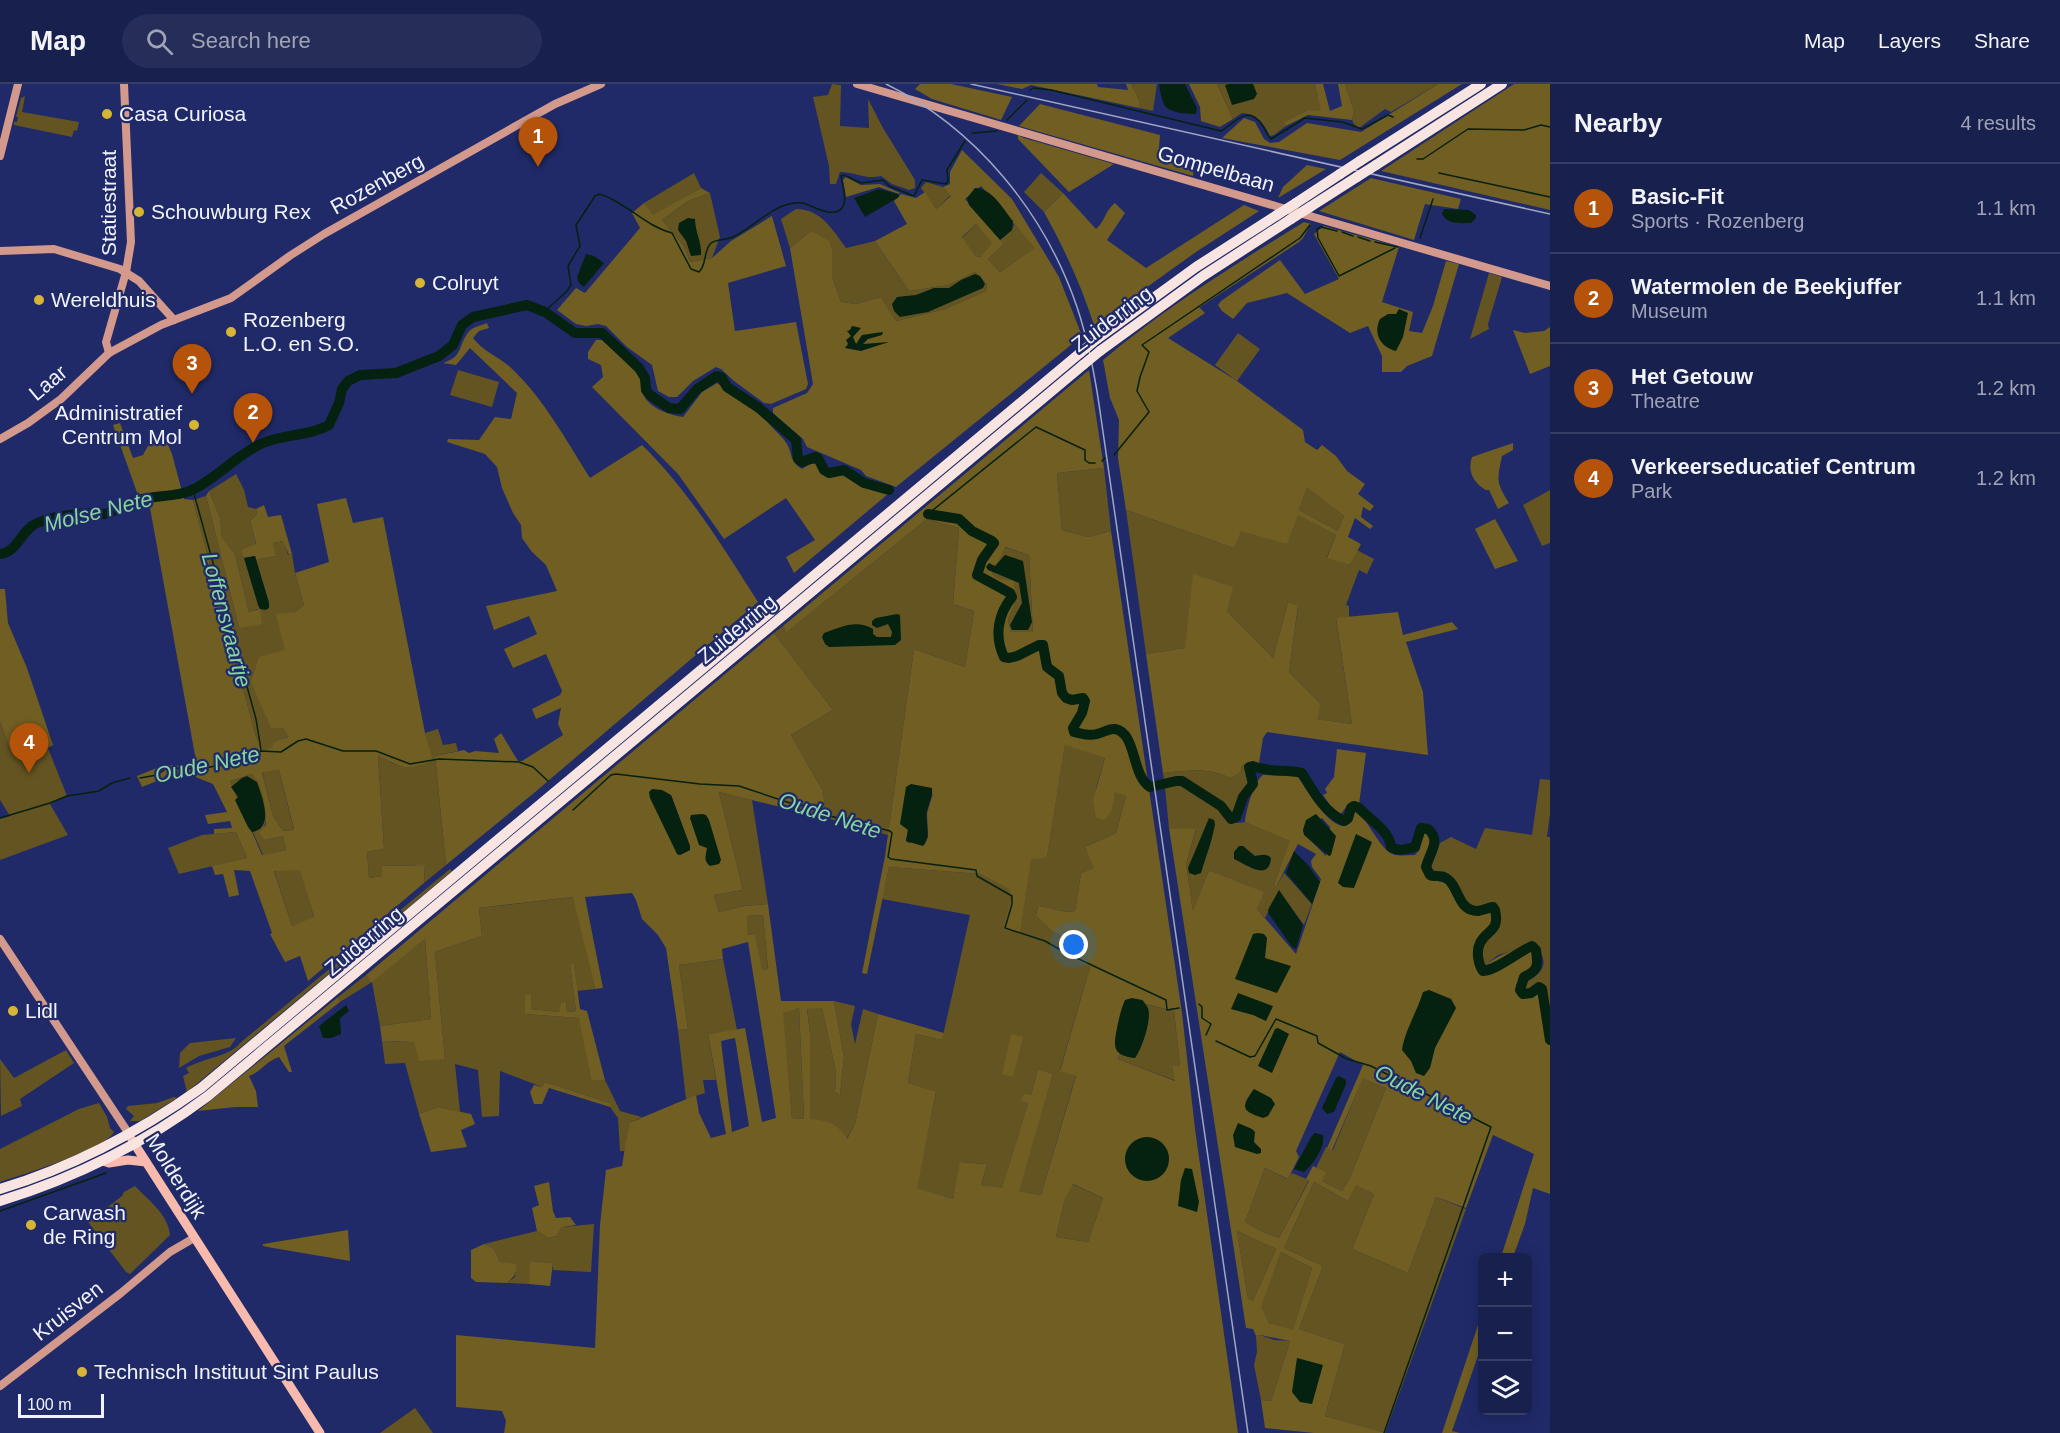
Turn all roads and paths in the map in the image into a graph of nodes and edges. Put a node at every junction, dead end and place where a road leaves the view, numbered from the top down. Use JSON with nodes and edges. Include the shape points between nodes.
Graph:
{"nodes":[{"id":1,"x":18,"y":84,"type":"edge"},
{"id":2,"x":124,"y":84,"type":"edge"},
{"id":3,"x":601,"y":84,"type":"edge"},
{"id":4,"x":857,"y":84,"type":"edge"},
{"id":5,"x":1481,"y":84,"type":"edge"},
{"id":6,"x":1502,"y":84,"type":"edge"},
{"id":7,"x":0,"y":156,"type":"edge"},
{"id":8,"x":0,"y":251,"type":"edge"},
{"id":9,"x":126,"y":272,"type":"junction"},
{"id":10,"x":1550,"y":286,"type":"edge"},
{"id":11,"x":174,"y":320,"type":"junction"},
{"id":12,"x":109,"y":353,"type":"junction"},
{"id":13,"x":0,"y":439,"type":"edge"},
{"id":14,"x":0,"y":939,"type":"edge"},
{"id":15,"x":132,"y":1139,"type":"junction"},
{"id":16,"x":103,"y":1161,"type":"junction"},
{"id":17,"x":146,"y":1162,"type":"junction"},
{"id":18,"x":0,"y":1189,"type":"edge"},
{"id":19,"x":0,"y":1201,"type":"edge"},
{"id":20,"x":194,"y":1238,"type":"junction"},
{"id":21,"x":0,"y":1386,"type":"edge"},
{"id":22,"x":321,"y":1433,"type":"edge"}],
"edges":[{"from":1,"to":7,"type":"street"},
{"from":2,"to":9,"type":"street","name":"Statiestraat","via":[[131,233]]},
{"from":3,"to":11,"type":"street","name":"Rozenberg","via":[[555,104],[324,234],[231,298]]},
{"from":4,"to":10,"type":"street","name":"Gompelbaan"},
{"from":5,"to":15,"type":"highway","name":"Zuiderring","bridge":true,"via":[[1196,267],[1080,353],[222,1071]]},
{"from":6,"to":15,"type":"highway","name":"Zuiderring","bridge":true,"via":[[1203,276],[1100,351],[229,1080],[188,1111]]},
{"from":8,"to":9,"type":"street","via":[[54,249]]},
{"from":9,"to":11,"type":"street"},
{"from":9,"to":12,"type":"street","name":"Statiestraat","via":[[106,342]]},
{"from":11,"to":12,"type":"street","name":"Rozenberg"},
{"from":12,"to":13,"type":"street","name":"Laar","via":[[57,402]]},
{"from":14,"to":15,"type":"street","name":"Molderdijk"},
{"from":15,"to":16,"type":"highway","name":"Zuiderring"},
{"from":15,"to":17,"type":"main road","name":"Molderdijk"},
{"from":15,"to":18,"type":"highway","name":"Zuiderring"},
{"from":16,"to":17,"type":"main road"},
{"from":16,"to":19,"type":"highway","name":"Zuiderring"},
{"from":17,"to":20,"type":"main road","name":"Molderdijk"},
{"from":20,"to":21,"type":"street","name":"Kruisven","via":[[170,1252]]},
{"from":20,"to":22,"type":"main road","name":"Molderdijk"}]}
